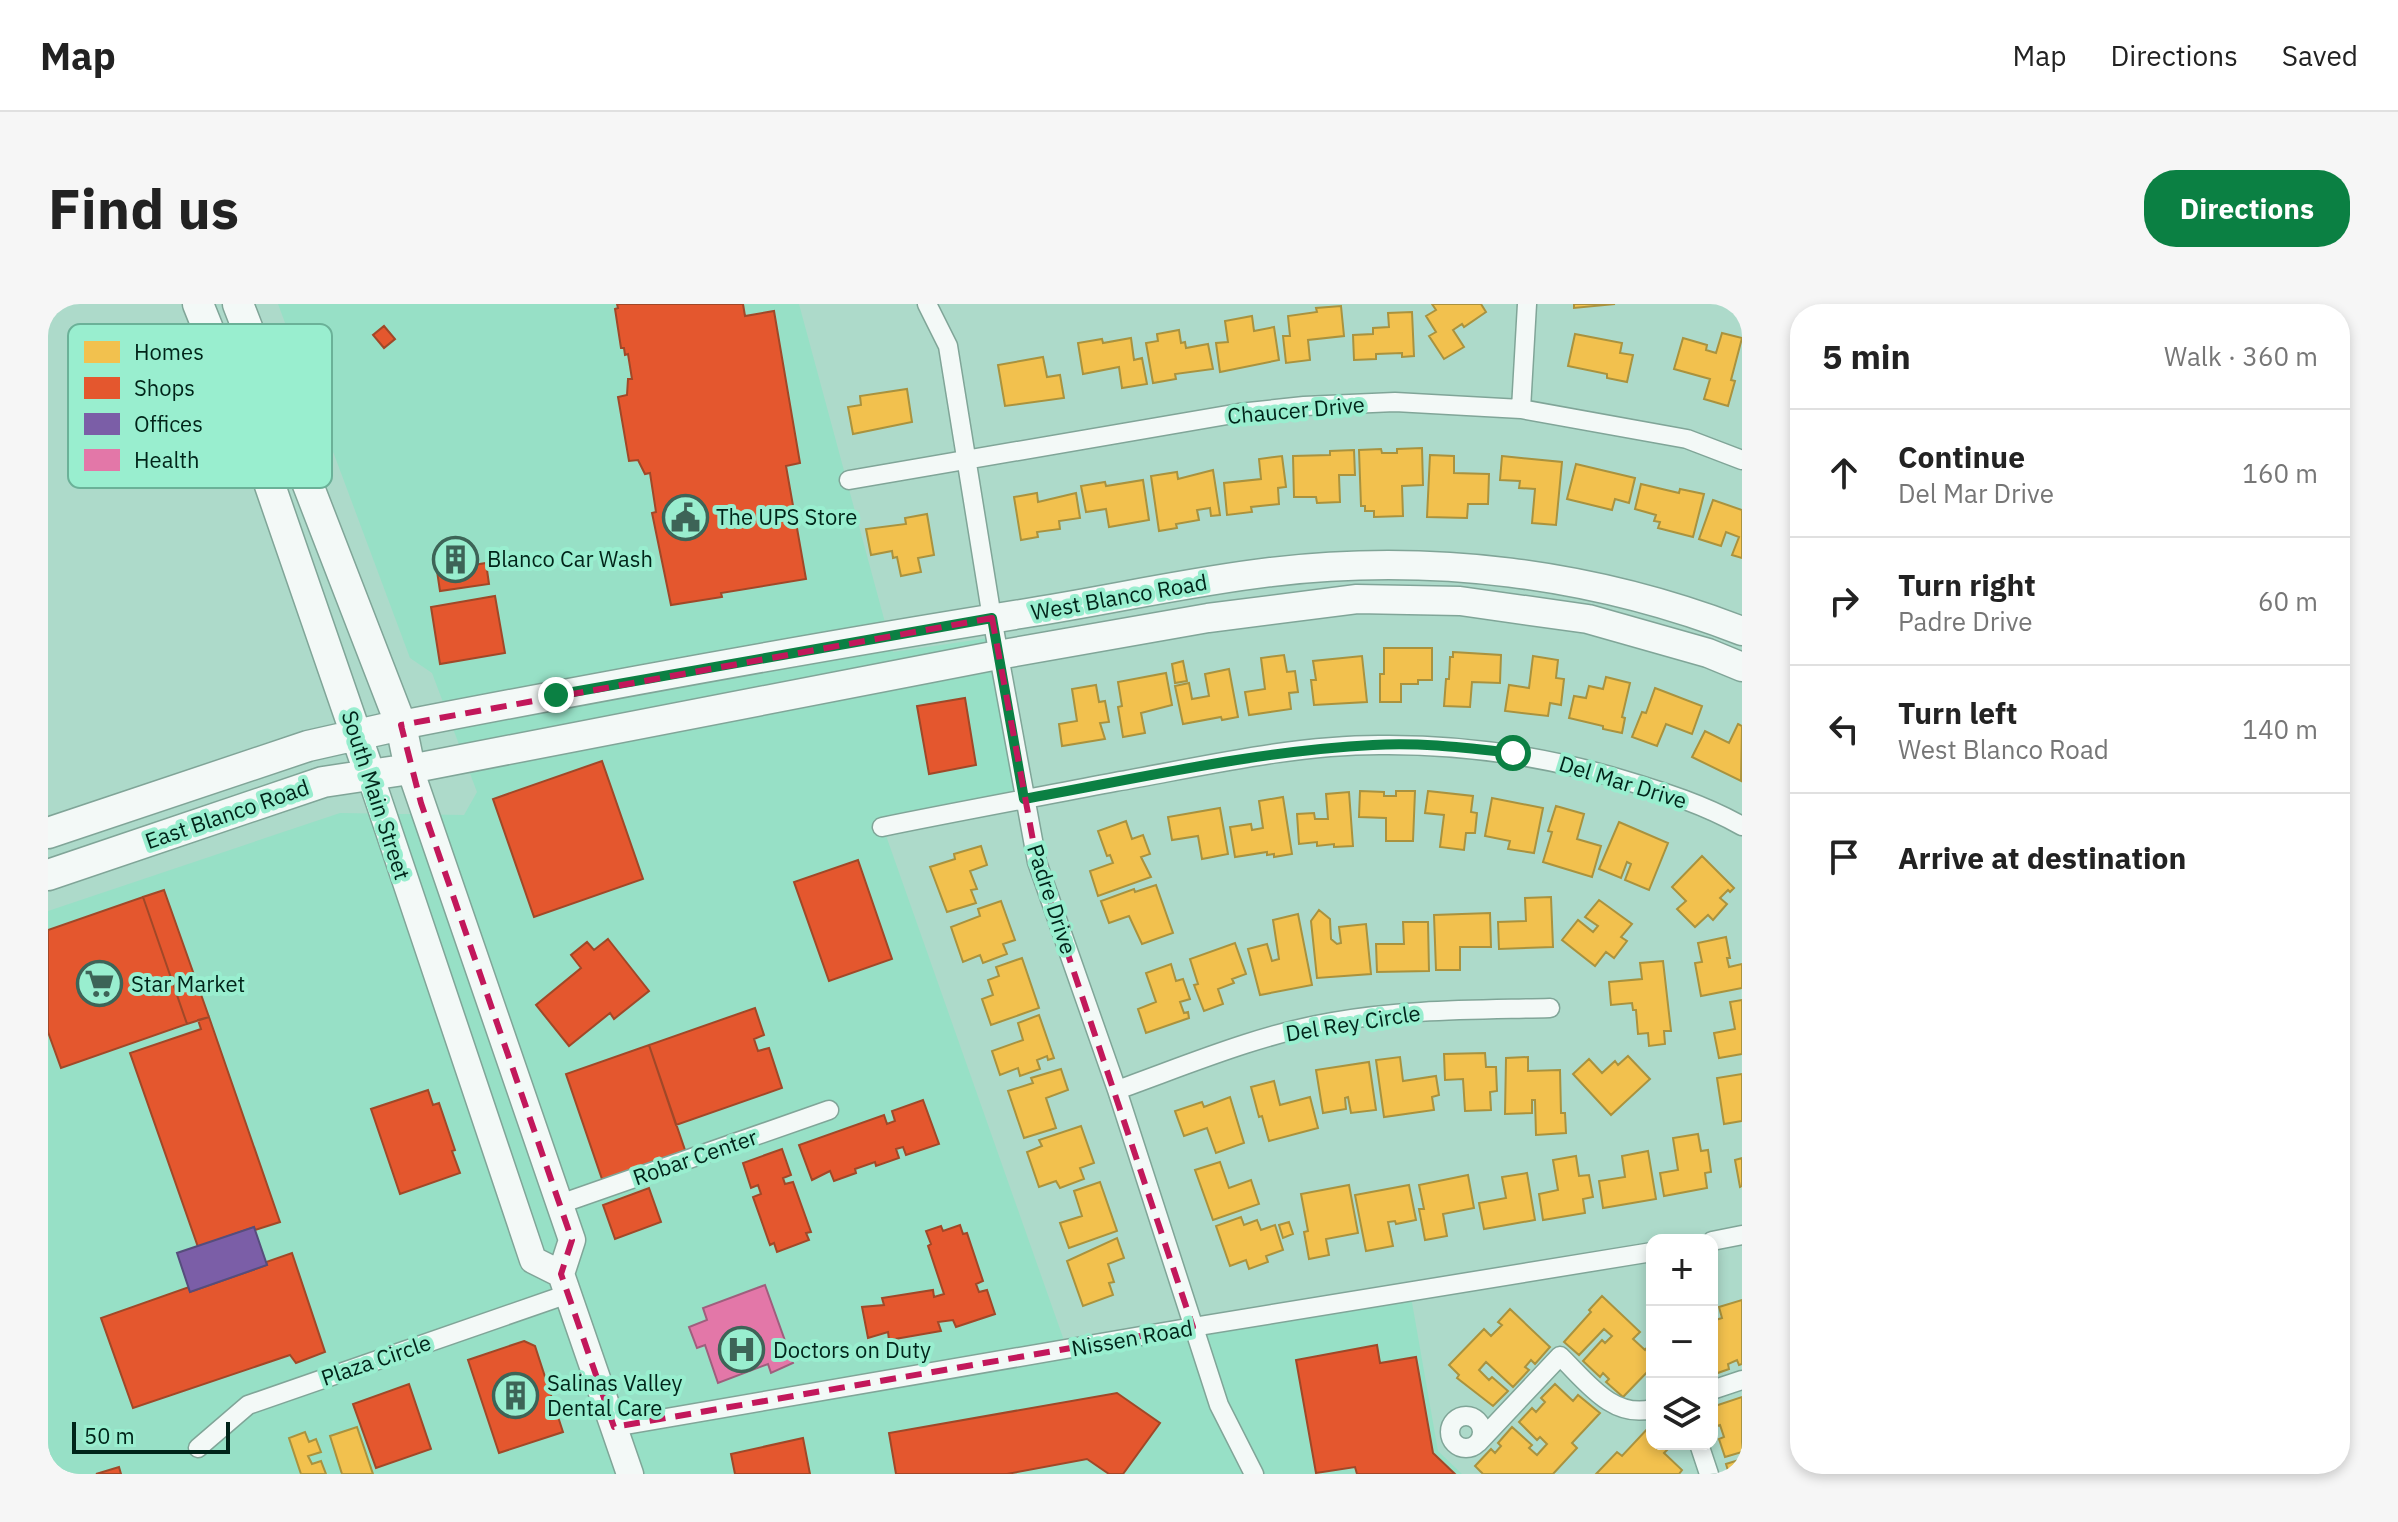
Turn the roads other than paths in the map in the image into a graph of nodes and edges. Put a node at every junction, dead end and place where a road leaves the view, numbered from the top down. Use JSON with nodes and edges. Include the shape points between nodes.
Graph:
{"nodes":[{"id":1,"x":198,"y":304,"type":"edge"},
{"id":2,"x":238,"y":304,"type":"edge"},
{"id":3,"x":927,"y":304,"type":"edge"},
{"id":4,"x":1527,"y":304,"type":"edge"},
{"id":5,"x":207,"y":324,"type":"edge"},
{"id":6,"x":246,"y":324,"type":"edge"},
{"id":7,"x":1521,"y":409,"type":"junction"},
{"id":8,"x":967,"y":460,"type":"junction"},
{"id":9,"x":1742,"y":460,"type":"edge"},
{"id":10,"x":849,"y":480,"type":"dead end"},
{"id":11,"x":271,"y":488,"type":"edge"},
{"id":12,"x":309,"y":488,"type":"edge"},
{"id":13,"x":992,"y":618,"type":"junction"},
{"id":14,"x":1742,"y":631,"type":"edge"},
{"id":15,"x":998,"y":655,"type":"junction"},
{"id":16,"x":1742,"y":667,"type":"edge"},
{"id":17,"x":401,"y":725,"type":"junction"},
{"id":18,"x":356,"y":735,"type":"junction"},
{"id":19,"x":410,"y":769,"type":"junction"},
{"id":20,"x":370,"y":775,"type":"junction"},
{"id":21,"x":1024,"y":799,"type":"junction"},
{"id":22,"x":1742,"y":826,"type":"edge"},
{"id":23,"x":882,"y":827,"type":"dead end"},
{"id":24,"x":48,"y":833,"type":"edge"},
{"id":25,"x":48,"y":875,"type":"edge"},
{"id":26,"x":1550,"y":1008,"type":"dead end"},
{"id":27,"x":1117,"y":1090,"type":"junction"},
{"id":28,"x":829,"y":1110,"type":"dead end"},
{"id":29,"x":560,"y":1204,"type":"junction"},
{"id":30,"x":1742,"y":1235,"type":"edge"},
{"id":31,"x":1718,"y":1240,"type":"edge"},
{"id":32,"x":1646,"y":1253,"type":"edge"},
{"id":33,"x":564,"y":1284,"type":"junction"},
{"id":34,"x":1193,"y":1327,"type":"junction"},
{"id":35,"x":1742,"y":1380,"type":"edge"},
{"id":36,"x":1718,"y":1388,"type":"edge"},
{"id":37,"x":1646,"y":1410,"type":"edge"},
{"id":38,"x":614,"y":1427,"type":"junction"},
{"id":39,"x":1478,"y":1443,"type":"dead end"},
{"id":40,"x":198,"y":1448,"type":"dead end"},
{"id":41,"x":1701,"y":1450,"type":"edge"},
{"id":42,"x":630,"y":1474,"type":"edge"},
{"id":43,"x":1254,"y":1474,"type":"edge"},
{"id":44,"x":1709,"y":1474,"type":"edge"}],
"edges":[{"from":1,"to":5,"type":"highway","name":"South Main Street"},
{"from":2,"to":6,"type":"highway","name":"South Main Street"},
{"from":3,"to":8,"type":"street","name":"Padre Drive","via":[[948,346]]},
{"from":4,"to":7,"type":"street"},
{"from":7,"to":8,"type":"street","name":"Chaucer Drive","via":[[1395,402],[1304,406]]},
{"from":7,"to":9,"type":"street","name":"Chaucer Drive","via":[[1687,439]]},
{"from":8,"to":10,"type":"street","name":"Chaucer Drive"},
{"from":8,"to":13,"type":"street","name":"Padre Drive"},
{"from":11,"to":18,"type":"highway","name":"South Main Street"},
{"from":12,"to":17,"type":"highway","name":"South Main Street"},
{"from":13,"to":14,"type":"main road","name":"West Blanco Road","via":[[1273,572],[1394,564],[1573,581]]},
{"from":13,"to":15,"type":"street","name":"Padre Drive"},
{"from":13,"to":17,"type":"main road","name":"West Blanco Road"},
{"from":15,"to":16,"type":"main road","name":"West Blanco Road","via":[[1208,618],[1357,599],[1460,601],[1588,619]]},
{"from":15,"to":19,"type":"main road","name":"West Blanco Road"},
{"from":15,"to":21,"type":"street","name":"Padre Drive"},
{"from":17,"to":18,"type":"highway","name":"East Blanco Road"},
{"from":17,"to":19,"type":"highway","name":"South Main Street"},
{"from":18,"to":20,"type":"highway","name":"South Main Street"},
{"from":18,"to":24,"type":"highway","name":"East Blanco Road","via":[[308,746]]},
{"from":19,"to":20,"type":"highway","name":"East Blanco Road"},
{"from":19,"to":29,"type":"main road","name":"South Main Street"},
{"from":20,"to":25,"type":"highway","name":"East Blanco Road","via":[[323,782]]},
{"from":20,"to":33,"type":"main road","name":"South Main Street","via":[[533,1260]]},
{"from":21,"to":22,"type":"street","name":"Del Mar Drive","via":[[1253,758],[1377,744],[1418,745],[1554,761],[1651,788]]},
{"from":21,"to":23,"type":"street","name":"Del Mar Drive"},
{"from":21,"to":27,"type":"street","name":"Padre Drive","via":[[1037,862]]},
{"from":26,"to":27,"type":"street","name":"Del Rey Circle","via":[[1420,1011],[1331,1022],[1235,1047]]},
{"from":27,"to":34,"type":"street","name":"Padre Drive"},
{"from":28,"to":29,"type":"street","name":"Robar Center"},
{"from":29,"to":33,"type":"main road","name":"South Main Street","via":[[572,1240]]},
{"from":30,"to":31,"type":"street"},
{"from":32,"to":34,"type":"street","name":"Nissen Road"},
{"from":33,"to":38,"type":"main road"},
{"from":33,"to":40,"type":"street","name":"Plaza Circle","via":[[248,1405]]},
{"from":34,"to":38,"type":"street","name":"Nissen Road"},
{"from":34,"to":43,"type":"street","name":"Padre Drive","via":[[1219,1405]]},
{"from":35,"to":36,"type":"street"},
{"from":37,"to":39,"type":"street","via":[[1617,1407],[1560,1356]]},
{"from":38,"to":42,"type":"main road"},
{"from":41,"to":44,"type":"street"}]}
